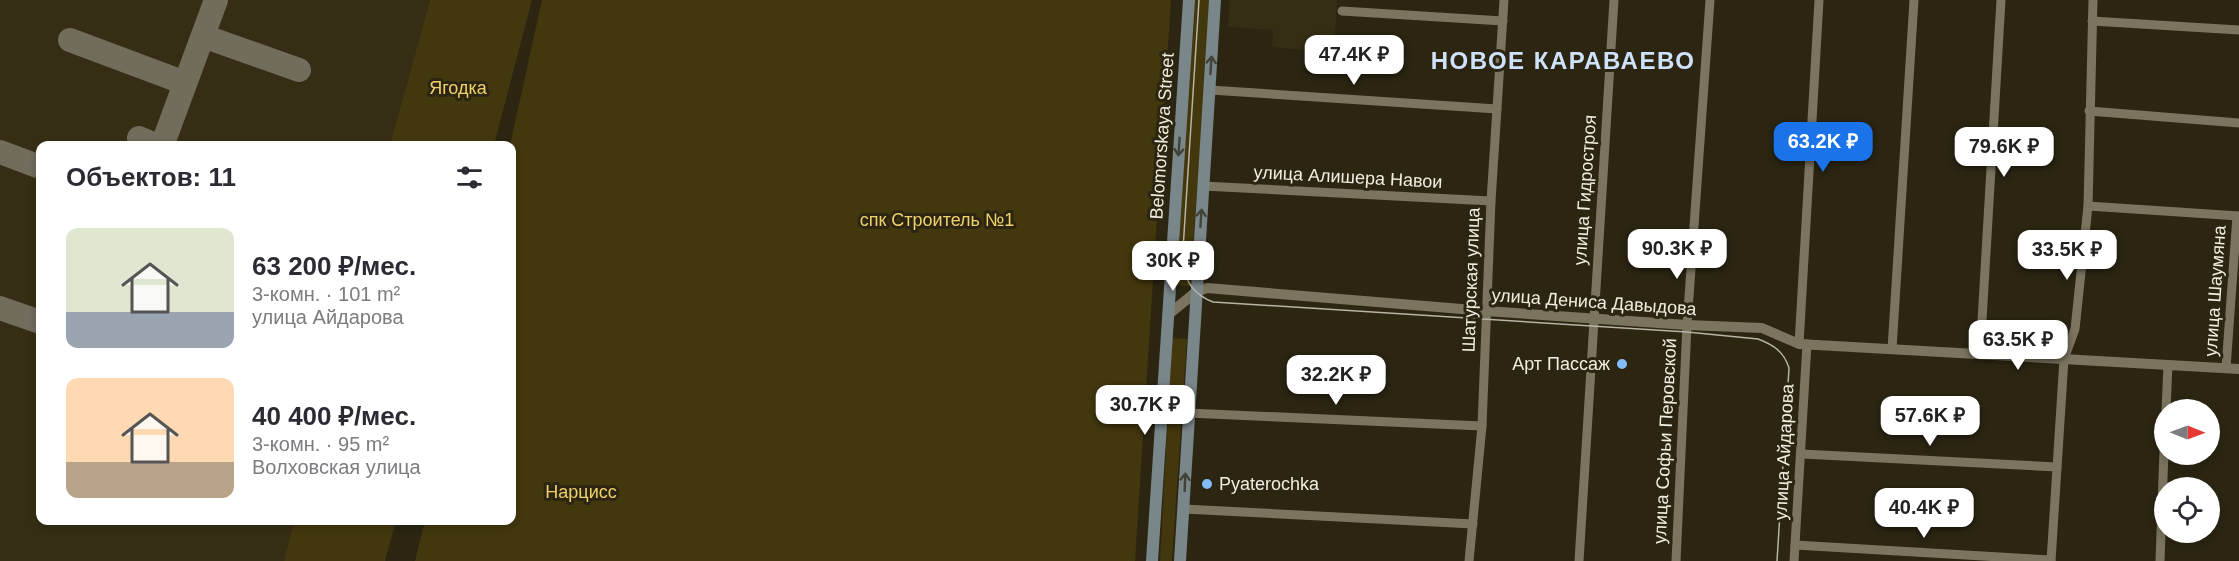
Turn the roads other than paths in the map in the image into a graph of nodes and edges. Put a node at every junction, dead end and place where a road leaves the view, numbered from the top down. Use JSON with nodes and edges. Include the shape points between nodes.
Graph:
{"nodes":[{"id":1,"x":1189,"y":0,"type":"edge"},
{"id":2,"x":1215,"y":0,"type":"edge"},
{"id":3,"x":1504,"y":0,"type":"edge"},
{"id":4,"x":1614,"y":0,"type":"edge"},
{"id":5,"x":1710,"y":0,"type":"edge"},
{"id":6,"x":1819,"y":0,"type":"edge"},
{"id":7,"x":1914,"y":0,"type":"edge"},
{"id":8,"x":2001,"y":0,"type":"edge"},
{"id":9,"x":2093,"y":0,"type":"edge"},
{"id":10,"x":1342,"y":11,"type":"dead end"},
{"id":11,"x":1503,"y":21,"type":"junction"},
{"id":12,"x":2092,"y":21,"type":"junction"},
{"id":13,"x":2239,"y":30,"type":"edge"},
{"id":14,"x":1210,"y":90,"type":"junction"},
{"id":15,"x":1497,"y":109,"type":"junction"},
{"id":16,"x":2089,"y":111,"type":"junction"},
{"id":17,"x":2239,"y":123,"type":"edge"},
{"id":18,"x":1203,"y":186,"type":"junction"},
{"id":19,"x":1491,"y":201,"type":"junction"},
{"id":20,"x":2088,"y":206,"type":"junction"},
{"id":21,"x":2238,"y":216,"type":"edge"},
{"id":22,"x":1196,"y":292,"type":"junction"},
{"id":23,"x":1486,"y":311,"type":"junction"},
{"id":24,"x":1168,"y":314,"type":"junction"},
{"id":25,"x":1594,"y":319,"type":"junction"},
{"id":26,"x":1687,"y":326,"type":"junction"},
{"id":27,"x":1803,"y":344,"type":"junction"},
{"id":28,"x":1892,"y":349,"type":"junction"},
{"id":29,"x":1980,"y":354,"type":"junction"},
{"id":30,"x":2064,"y":359,"type":"junction"},
{"id":31,"x":2168,"y":365,"type":"junction"},
{"id":32,"x":2226,"y":368,"type":"junction"},
{"id":33,"x":2239,"y":369,"type":"edge"},
{"id":34,"x":2166,"y":399,"type":"edge"},
{"id":35,"x":1188,"y":413,"type":"junction"},
{"id":36,"x":1482,"y":426,"type":"junction"},
{"id":37,"x":1802,"y":454,"type":"junction"},
{"id":38,"x":2164,"y":465,"type":"edge"},
{"id":39,"x":2057,"y":467,"type":"junction"},
{"id":40,"x":1184,"y":509,"type":"junction"},
{"id":41,"x":1473,"y":524,"type":"junction"},
{"id":42,"x":1796,"y":545,"type":"junction"},
{"id":43,"x":2051,"y":560,"type":"edge"},
{"id":44,"x":1152,"y":561,"type":"edge"},
{"id":45,"x":1180,"y":561,"type":"edge"},
{"id":46,"x":1469,"y":561,"type":"edge"},
{"id":47,"x":1579,"y":561,"type":"edge"},
{"id":48,"x":1676,"y":561,"type":"edge"},
{"id":49,"x":1794,"y":561,"type":"edge"},
{"id":50,"x":2160,"y":561,"type":"edge"}],
"edges":[{"from":1,"to":24,"type":"main road","name":"Belomorskaya Street","one_way":true},
{"from":14,"to":2,"type":"main road","one_way":true},
{"from":3,"to":11,"type":"street","name":"Шатурская улица"},
{"from":4,"to":25,"type":"street","name":"улица Гидростроя"},
{"from":5,"to":26,"type":"street","name":"улица Софьи Перовской"},
{"from":6,"to":27,"type":"street","name":"улица Айдарова"},
{"from":7,"to":28,"type":"street"},
{"from":8,"to":29,"type":"street"},
{"from":9,"to":12,"type":"street"},
{"from":10,"to":11,"type":"street"},
{"from":11,"to":15,"type":"street","name":"Шатурская улица"},
{"from":12,"to":13,"type":"street"},
{"from":12,"to":16,"type":"street"},
{"from":14,"to":15,"type":"street"},
{"from":14,"to":18,"type":"main road"},
{"from":15,"to":19,"type":"street","name":"Шатурская улица"},
{"from":16,"to":17,"type":"street"},
{"from":16,"to":20,"type":"street"},
{"from":18,"to":19,"type":"street","name":"улица Алишера Навои"},
{"from":22,"to":18,"type":"main road","one_way":true},
{"from":19,"to":23,"type":"street","name":"Шатурская улица"},
{"from":20,"to":21,"type":"street"},
{"from":20,"to":30,"type":"street","via":[[2076,329]]},
{"from":21,"to":32,"type":"street","name":"улица Шаумяна"},
{"from":22,"to":23,"type":"street","name":"улица Дениса Давыдова","via":[[1208,288]]},
{"from":22,"to":24,"type":"street"},
{"from":22,"to":35,"type":"main road"},
{"from":23,"to":25,"type":"street","name":"улица Дениса Давыдова"},
{"from":23,"to":36,"type":"street","name":"Шатурская улица"},
{"from":24,"to":44,"type":"main road","name":"Belomorskaya Street"},
{"from":25,"to":26,"type":"street","name":"улица Дениса Давыдова"},
{"from":25,"to":47,"type":"street","name":"улица Гидростроя"},
{"from":26,"to":27,"type":"street","name":"улица Дениса Давыдова","via":[[1762,328]]},
{"from":26,"to":48,"type":"street","name":"улица Софьи Перовской"},
{"from":27,"to":28,"type":"street","name":"улица Дениса Давыдова"},
{"from":27,"to":37,"type":"street","name":"улица Айдарова"},
{"from":28,"to":29,"type":"street","name":"улица Дениса Давыдова"},
{"from":29,"to":30,"type":"street","name":"улица Дениса Давыдова"},
{"from":30,"to":31,"type":"street","name":"улица Дениса Давыдова"},
{"from":30,"to":39,"type":"street"},
{"from":31,"to":32,"type":"street","name":"улица Дениса Давыдова"},
{"from":31,"to":34,"type":"street"},
{"from":32,"to":33,"type":"street","name":"улица Дениса Давыдова"},
{"from":35,"to":36,"type":"street"},
{"from":40,"to":35,"type":"main road","one_way":true},
{"from":36,"to":41,"type":"street","name":"Шатурская улица"},
{"from":37,"to":39,"type":"street"},
{"from":37,"to":42,"type":"street","name":"улица Айдарова"},
{"from":38,"to":50,"type":"street"},
{"from":39,"to":43,"type":"street"},
{"from":40,"to":41,"type":"street"},
{"from":40,"to":45,"type":"main road"},
{"from":41,"to":46,"type":"street","name":"Шатурская улица"},
{"from":42,"to":43,"type":"street"},
{"from":42,"to":49,"type":"street","name":"улица Айдарова"}]}
